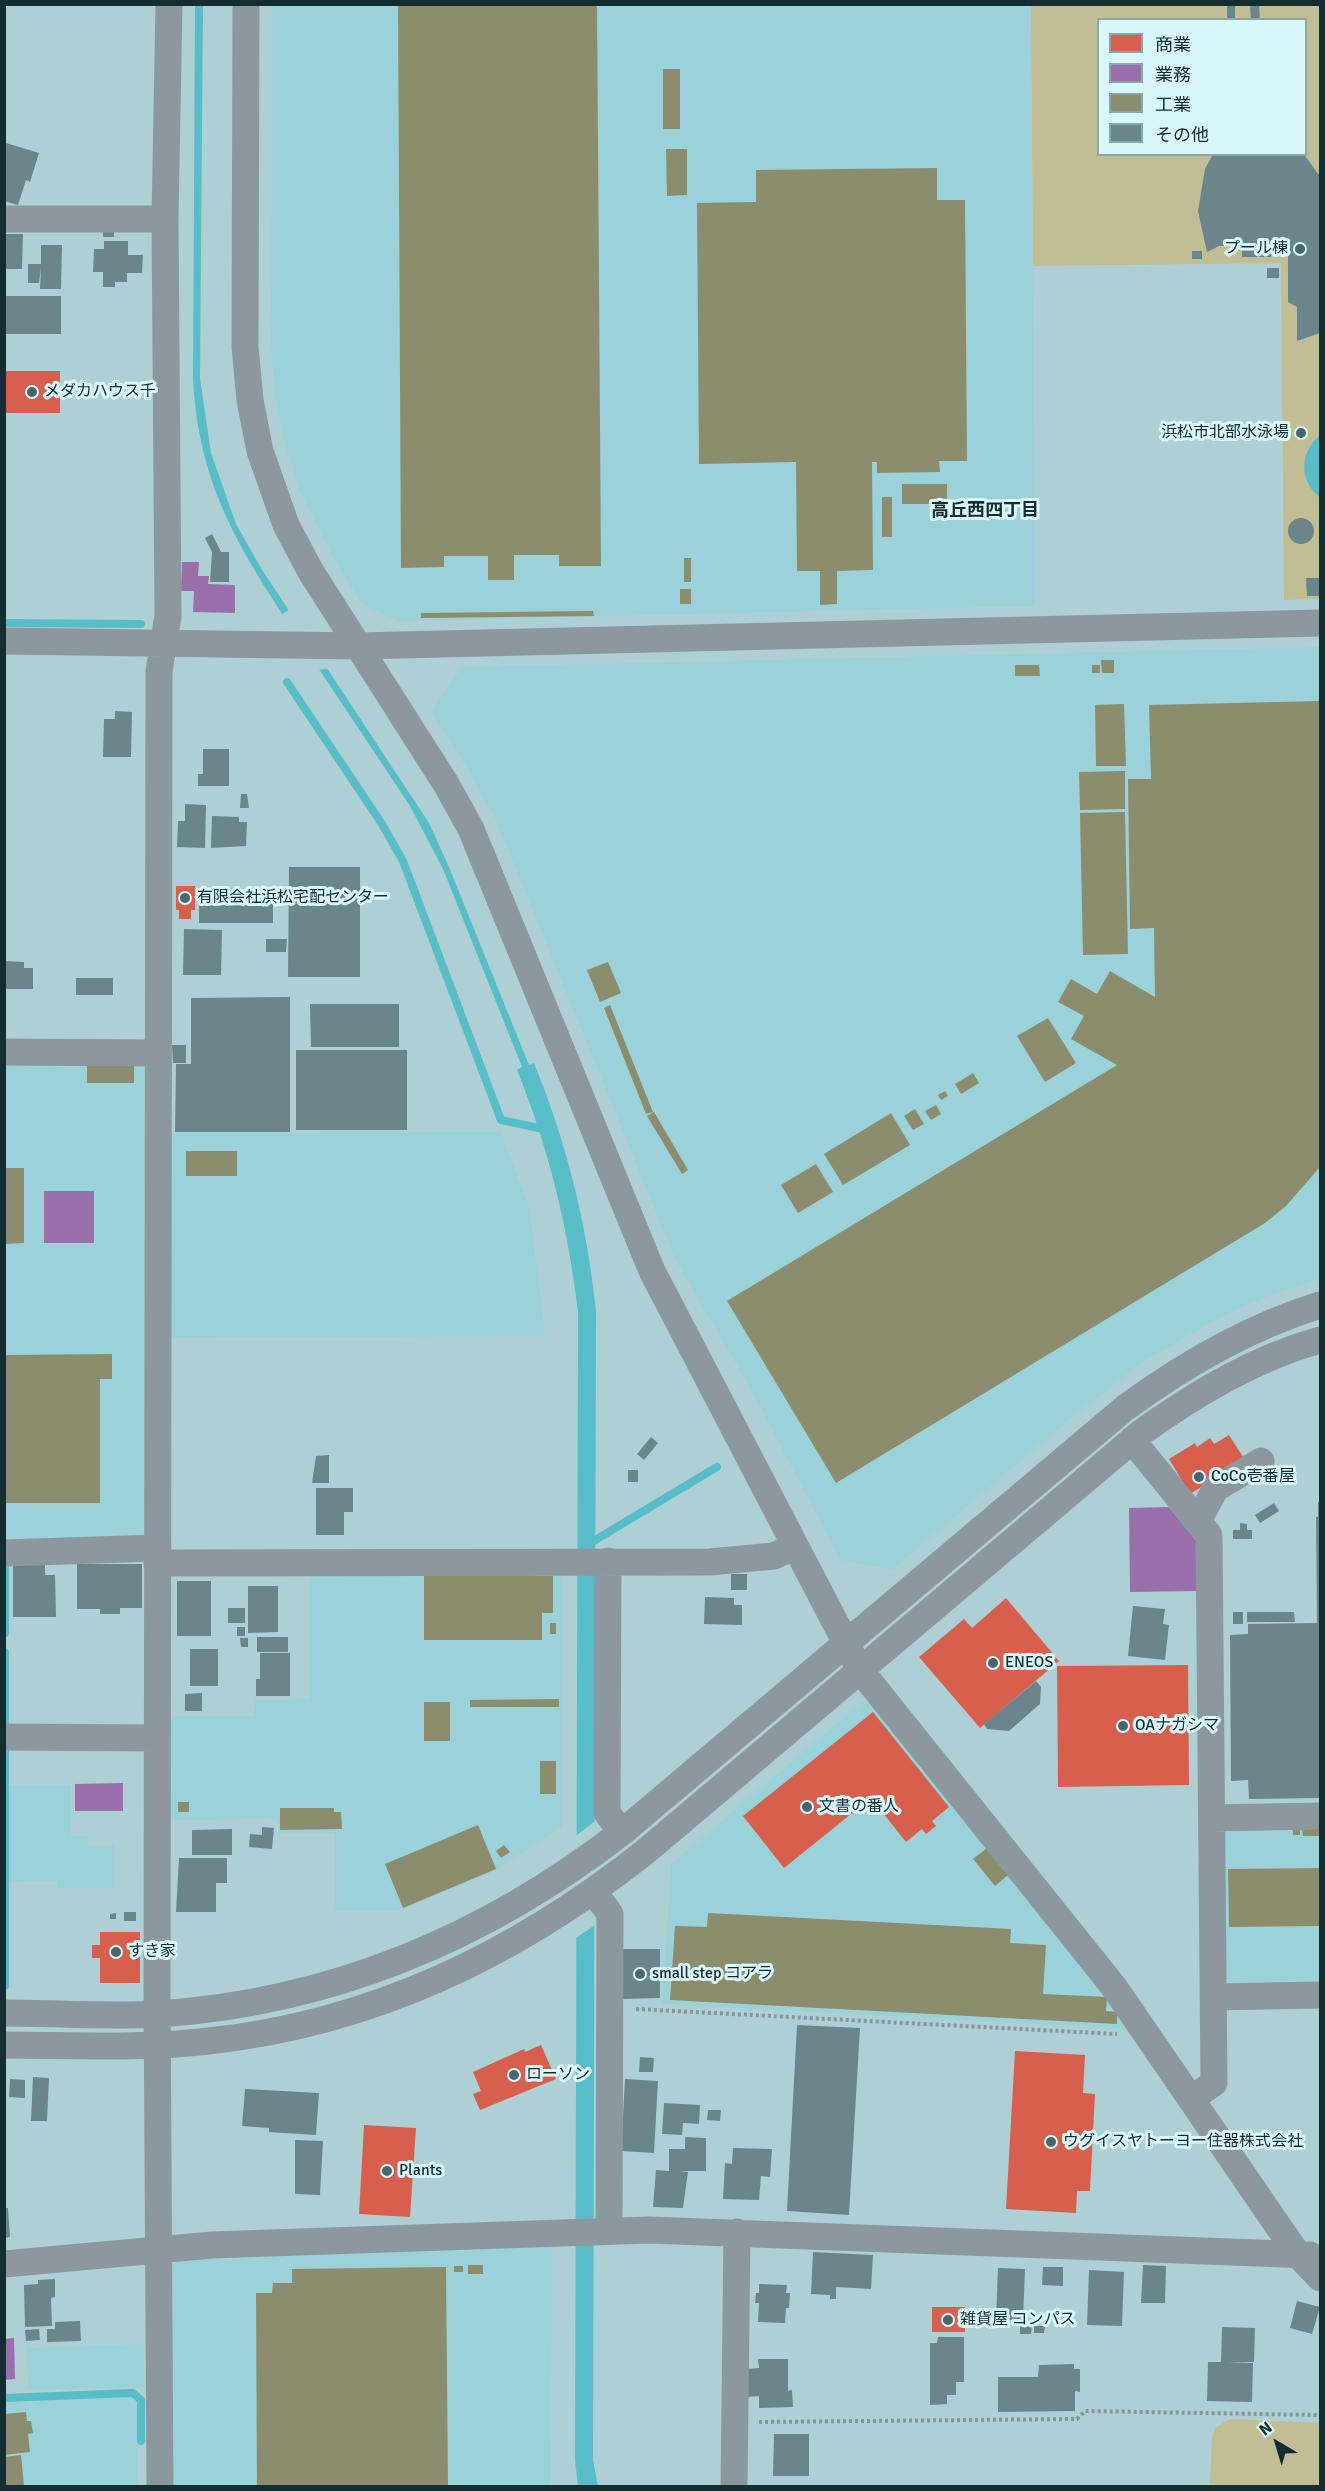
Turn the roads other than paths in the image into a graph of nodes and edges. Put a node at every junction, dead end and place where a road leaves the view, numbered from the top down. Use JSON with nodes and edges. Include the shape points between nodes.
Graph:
{"nodes":[{"id":1,"x":169,"y":4,"type":"edge"},
{"id":2,"x":246,"y":4,"type":"edge"},
{"id":3,"x":4,"y":219,"type":"edge"},
{"id":4,"x":165,"y":219,"type":"junction"},
{"id":5,"x":1320,"y":623,"type":"edge"},
{"id":6,"x":4,"y":641,"type":"edge"},
{"id":7,"x":164,"y":643,"type":"junction"},
{"id":8,"x":358,"y":646,"type":"junction"},
{"id":9,"x":4,"y":1052,"type":"edge"},
{"id":10,"x":158,"y":1053,"type":"junction"},
{"id":11,"x":1320,"y":1305,"type":"edge"},
{"id":12,"x":1320,"y":1340,"type":"edge"},
{"id":13,"x":1132,"y":1440,"type":"junction"},
{"id":14,"x":1261,"y":1461,"type":"dead end"},
{"id":15,"x":1203,"y":1510,"type":"dead end"},
{"id":16,"x":795,"y":1546,"type":"junction"},
{"id":17,"x":4,"y":1553,"type":"edge"},
{"id":18,"x":157,"y":1556,"type":"junction"},
{"id":19,"x":606,"y":1561,"type":"junction"},
{"id":20,"x":846,"y":1643,"type":"junction"},
{"id":21,"x":860,"y":1670,"type":"junction"},
{"id":22,"x":4,"y":1737,"type":"edge"},
{"id":23,"x":157,"y":1738,"type":"junction"},
{"id":24,"x":1320,"y":1816,"type":"edge"},
{"id":25,"x":1212,"y":1818,"type":"junction"},
{"id":26,"x":612,"y":1840,"type":"junction"},
{"id":27,"x":599,"y":1894,"type":"junction"},
{"id":28,"x":1320,"y":1995,"type":"edge"},
{"id":29,"x":1213,"y":1997,"type":"junction"},
{"id":30,"x":4,"y":2013,"type":"edge"},
{"id":31,"x":157,"y":2014,"type":"junction"},
{"id":32,"x":4,"y":2045,"type":"edge"},
{"id":33,"x":157,"y":2046,"type":"junction"},
{"id":34,"x":1191,"y":2099,"type":"junction"},
{"id":35,"x":605,"y":2231,"type":"junction"},
{"id":36,"x":737,"y":2232,"type":"junction"},
{"id":37,"x":158,"y":2248,"type":"junction"},
{"id":38,"x":1309,"y":2255,"type":"edge"},
{"id":39,"x":4,"y":2265,"type":"edge"},
{"id":40,"x":1320,"y":2278,"type":"edge"},
{"id":41,"x":160,"y":2487,"type":"edge"},
{"id":42,"x":734,"y":2487,"type":"edge"}],
"edges":[{"from":1,"to":4,"type":"street"},
{"from":2,"to":8,"type":"street","via":[[245,347],[254,425],[286,525],[310,572]]},
{"from":3,"to":4,"type":"street"},
{"from":4,"to":7,"type":"street","via":[[168,615]]},
{"from":5,"to":8,"type":"street"},
{"from":6,"to":7,"type":"street"},
{"from":7,"to":8,"type":"street"},
{"from":7,"to":10,"type":"street","via":[[159,671]]},
{"from":8,"to":16,"type":"street","via":[[471,829],[642,1249]]},
{"from":9,"to":10,"type":"street"},
{"from":10,"to":18,"type":"street"},
{"from":11,"to":20,"type":"street","via":[[1229,1342],[1158,1383]]},
{"from":12,"to":13,"type":"street","via":[[1224,1379],[1173,1409]]},
{"from":13,"to":21,"type":"street"},
{"from":13,"to":25,"type":"street","via":[[1209,1535]]},
{"from":14,"to":15,"type":"street","via":[[1215,1489]]},
{"from":16,"to":19,"type":"street","via":[[774,1556],[710,1562]]},
{"from":16,"to":20,"type":"street"},
{"from":17,"to":18,"type":"street"},
{"from":18,"to":19,"type":"street"},
{"from":18,"to":23,"type":"street"},
{"from":19,"to":26,"type":"street","via":[[607,1813]]},
{"from":20,"to":21,"type":"street"},
{"from":20,"to":26,"type":"street"},
{"from":21,"to":27,"type":"street"},
{"from":21,"to":34,"type":"street","via":[[1114,1987]]},
{"from":22,"to":23,"type":"street"},
{"from":23,"to":31,"type":"street"},
{"from":24,"to":25,"type":"street"},
{"from":25,"to":29,"type":"street"},
{"from":26,"to":31,"type":"street","via":[[569,1872],[462,1934],[358,1976],[258,2001]]},
{"from":27,"to":33,"type":"street","via":[[466,1968],[367,2007],[263,2034]]},
{"from":27,"to":35,"type":"street","via":[[610,1914]]},
{"from":28,"to":29,"type":"street"},
{"from":29,"to":34,"type":"street","via":[[1214,2083]]},
{"from":30,"to":31,"type":"street"},
{"from":31,"to":33,"type":"street"},
{"from":32,"to":33,"type":"street"},
{"from":33,"to":37,"type":"street"},
{"from":34,"to":38,"type":"street"},
{"from":35,"to":36,"type":"street"},
{"from":35,"to":37,"type":"street"},
{"from":36,"to":38,"type":"street"},
{"from":36,"to":42,"type":"street"},
{"from":37,"to":39,"type":"street"},
{"from":37,"to":41,"type":"street"},
{"from":38,"to":40,"type":"street"}]}
